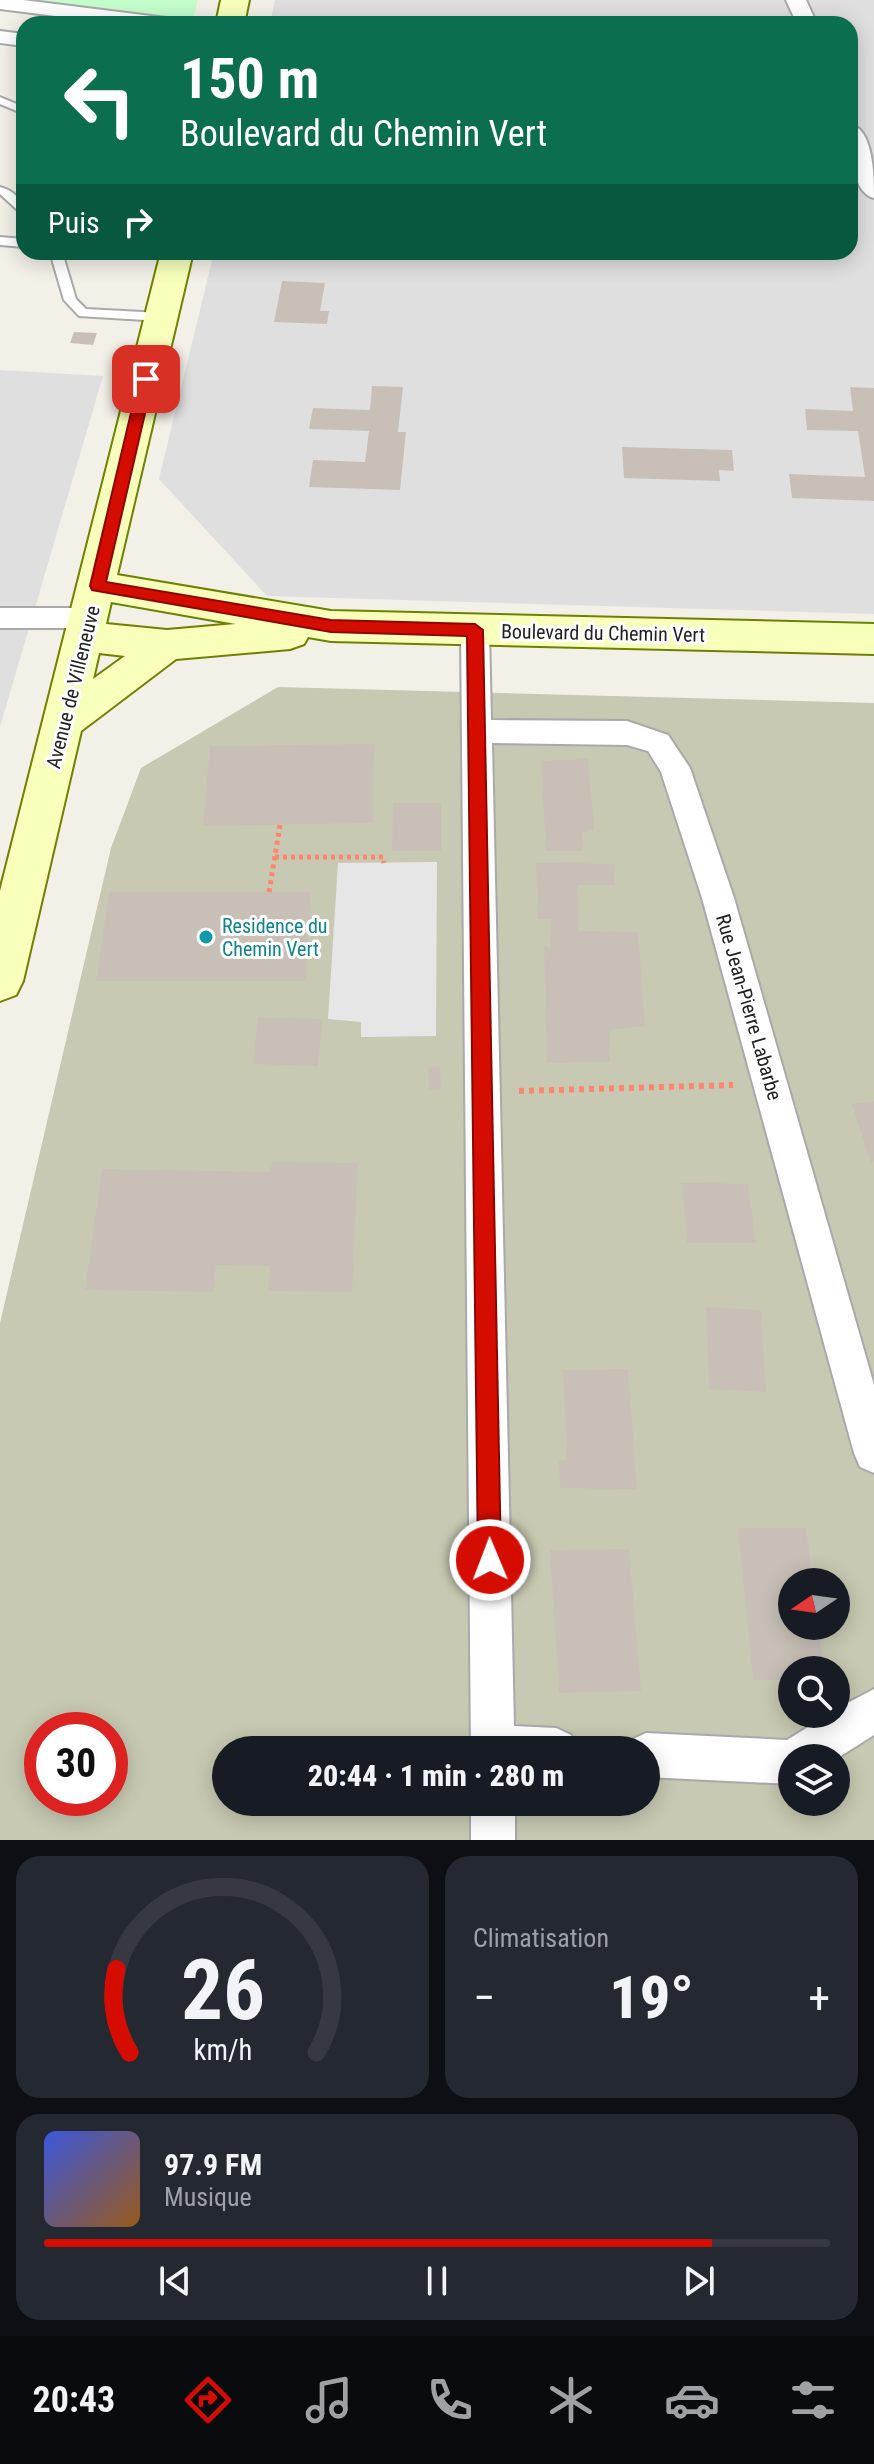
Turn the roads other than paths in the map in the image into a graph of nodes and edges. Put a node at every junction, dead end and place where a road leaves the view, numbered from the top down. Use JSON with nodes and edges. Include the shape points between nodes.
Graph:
{"nodes":[{"id":1,"x":0,"y":3,"type":"edge"},
{"id":2,"x":103,"y":16,"type":"edge"},
{"id":3,"x":858,"y":150,"type":"edge"},
{"id":4,"x":0,"y":190,"type":"edge"},
{"id":5,"x":874,"y":191,"type":"edge"},
{"id":6,"x":16,"y":203,"type":"edge"},
{"id":7,"x":58,"y":260,"type":"edge"},
{"id":8,"x":175,"y":260,"type":"edge"},
{"id":9,"x":161,"y":317,"type":"junction"},
{"id":10,"x":91,"y":614,"type":"junction"},
{"id":11,"x":0,"y":618,"type":"edge"},
{"id":12,"x":331,"y":626,"type":"junction"},
{"id":13,"x":475,"y":630,"type":"junction"},
{"id":14,"x":874,"y":639,"type":"edge"},
{"id":15,"x":167,"y":645,"type":"junction"},
{"id":16,"x":65,"y":721,"type":"junction"},
{"id":17,"x":476,"y":731,"type":"junction"},
{"id":18,"x":0,"y":981,"type":"edge"},
{"id":19,"x":874,"y":1453,"type":"edge"},
{"id":20,"x":874,"y":1710,"type":"edge"},
{"id":21,"x":493,"y":1736,"type":"edge"},
{"id":22,"x":820,"y":1744,"type":"edge"},
{"id":23,"x":660,"y":1756,"type":"edge"},
{"id":24,"x":778,"y":1761,"type":"edge"},
{"id":25,"x":493,"y":1816,"type":"edge"},
{"id":26,"x":493,"y":1840,"type":"edge"}],
"edges":[{"from":1,"to":2,"type":"street"},
{"from":3,"to":5,"type":"street"},
{"from":4,"to":6,"type":"lane"},
{"from":7,"to":9,"type":"lane","via":[[70,300],[83,313]]},
{"from":8,"to":9,"type":"street","name":"Avenue de Villeneuve"},
{"from":9,"to":10,"type":"street","name":"Avenue de Villeneuve"},
{"from":10,"to":11,"type":"street"},
{"from":10,"to":12,"type":"street","name":"Boulevard du Chemin Vert"},
{"from":10,"to":15,"type":"street","name":"Boulevard du Chemin Vert"},
{"from":10,"to":16,"type":"street","name":"Avenue de Villeneuve"},
{"from":12,"to":13,"type":"street","name":"Boulevard du Chemin Vert"},
{"from":12,"to":15,"type":"street","name":"Boulevard du Chemin Vert","via":[[274,637]]},
{"from":13,"to":14,"type":"street","name":"Boulevard du Chemin Vert"},
{"from":13,"to":17,"type":"street"},
{"from":15,"to":16,"type":"street"},
{"from":16,"to":18,"type":"street","name":"Avenue de Villeneuve"},
{"from":17,"to":19,"type":"street","name":"Rue Jean-Pierre Labarbe","via":[[627,733],[658,743],[675,768],[718,898]]},
{"from":17,"to":21,"type":"street"},
{"from":20,"to":22,"type":"street"},
{"from":23,"to":24,"type":"street"},
{"from":25,"to":26,"type":"street"}]}
